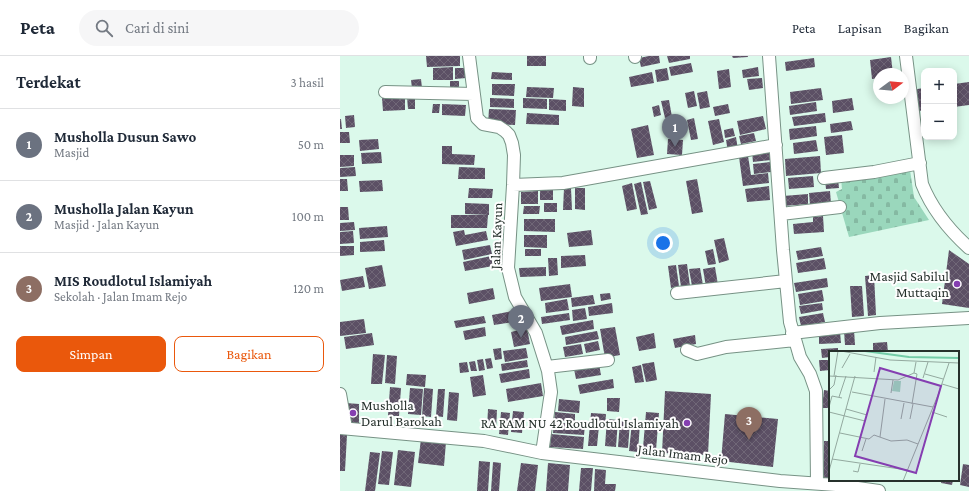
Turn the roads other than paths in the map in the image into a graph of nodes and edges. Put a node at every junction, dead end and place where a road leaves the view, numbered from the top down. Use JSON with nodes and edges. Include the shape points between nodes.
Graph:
{"nodes":[{"id":1,"x":469,"y":56,"type":"edge"},
{"id":2,"x":769,"y":56,"type":"edge"},
{"id":3,"x":906,"y":56,"type":"edge"},
{"id":4,"x":385,"y":92,"type":"dead end"},
{"id":5,"x":474,"y":94,"type":"junction"},
{"id":6,"x":776,"y":145,"type":"junction"},
{"id":7,"x":920,"y":163,"type":"junction"},
{"id":8,"x":824,"y":178,"type":"dead end"},
{"id":9,"x":513,"y":185,"type":"junction"},
{"id":10,"x":840,"y":208,"type":"dead end"},
{"id":11,"x":781,"y":214,"type":"junction"},
{"id":12,"x":969,"y":248,"type":"edge"},
{"id":13,"x":786,"y":281,"type":"junction"},
{"id":14,"x":677,"y":293,"type":"dead end"},
{"id":15,"x":969,"y":318,"type":"edge"},
{"id":16,"x":793,"y":336,"type":"junction"},
{"id":17,"x":687,"y":350,"type":"dead end"},
{"id":18,"x":608,"y":360,"type":"dead end"},
{"id":19,"x":547,"y":367,"type":"junction"},
{"id":20,"x":340,"y":394,"type":"edge"},
{"id":21,"x":343,"y":428,"type":"edge"},
{"id":22,"x":542,"y":453,"type":"junction"},
{"id":23,"x":817,"y":483,"type":"junction"},
{"id":24,"x":780,"y":486,"type":"edge"},
{"id":25,"x":879,"y":491,"type":"edge"}],
"edges":[{"from":1,"to":5,"type":"street","name":"Jalan Kayun"},
{"from":2,"to":6,"type":"street"},
{"from":3,"to":7,"type":"street"},
{"from":4,"to":5,"type":"street"},
{"from":5,"to":9,"type":"street","name":"Jalan Kayun","via":[[476,118],[483,124],[499,127],[509,135],[514,155]]},
{"from":6,"to":9,"type":"street","via":[[563,183]]},
{"from":6,"to":11,"type":"street"},
{"from":7,"to":8,"type":"street"},
{"from":7,"to":12,"type":"street","via":[[922,184],[927,198],[954,234]]},
{"from":9,"to":19,"type":"street","name":"Jalan Kayun","via":[[508,268],[515,297],[536,333]]},
{"from":10,"to":11,"type":"street"},
{"from":11,"to":13,"type":"street"},
{"from":13,"to":14,"type":"street"},
{"from":13,"to":16,"type":"street"},
{"from":15,"to":16,"type":"street","via":[[880,323]]},
{"from":16,"to":17,"type":"street","via":[[697,354]]},
{"from":16,"to":23,"type":"street","via":[[816,391]]},
{"from":18,"to":19,"type":"street"},
{"from":19,"to":22,"type":"street","name":"Jalan Kayun","via":[[551,392]]},
{"from":20,"to":21,"type":"street"},
{"from":21,"to":22,"type":"street","name":"Jalan Imam Rejo","via":[[484,441]]},
{"from":22,"to":24,"type":"street","name":"Jalan Imam Rejo"},
{"from":23,"to":24,"type":"street","name":"Jalan Imam Rejo"},
{"from":23,"to":25,"type":"street","name":"Jalan Imam Rejo"}]}
